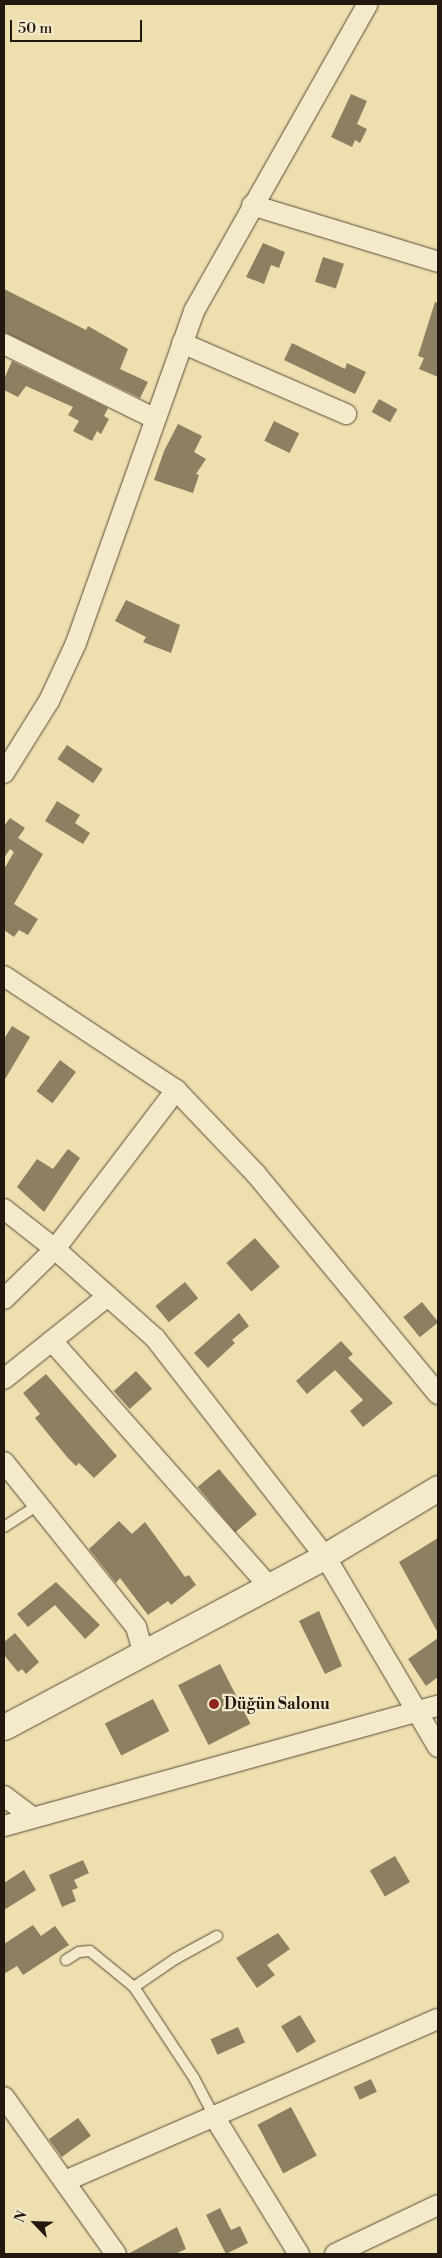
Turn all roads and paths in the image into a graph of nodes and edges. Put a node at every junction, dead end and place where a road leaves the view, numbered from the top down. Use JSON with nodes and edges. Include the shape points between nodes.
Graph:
{"nodes":[{"id":1,"x":368,"y":4,"type":"edge"},
{"id":2,"x":252,"y":205,"type":"junction"},
{"id":3,"x":438,"y":262,"type":"edge"},
{"id":4,"x":182,"y":343,"type":"junction"},
{"id":5,"x":4,"y":344,"type":"edge"},
{"id":6,"x":346,"y":414,"type":"dead end"},
{"id":7,"x":154,"y":418,"type":"junction"},
{"id":8,"x":10,"y":750,"type":"edge"},
{"id":9,"x":4,"y":772,"type":"edge"},
{"id":10,"x":4,"y":976,"type":"edge"},
{"id":11,"x":176,"y":1090,"type":"junction"},
{"id":12,"x":4,"y":1209,"type":"edge"},
{"id":13,"x":56,"y":1249,"type":"junction"},
{"id":14,"x":108,"y":1296,"type":"junction"},
{"id":15,"x":4,"y":1299,"type":"edge"},
{"id":16,"x":52,"y":1341,"type":"junction"},
{"id":17,"x":4,"y":1379,"type":"edge"},
{"id":18,"x":438,"y":1394,"type":"edge"},
{"id":19,"x":4,"y":1462,"type":"edge"},
{"id":20,"x":438,"y":1488,"type":"edge"},
{"id":21,"x":38,"y":1505,"type":"junction"},
{"id":22,"x":4,"y":1527,"type":"edge"},
{"id":23,"x":325,"y":1556,"type":"junction"},
{"id":24,"x":268,"y":1585,"type":"junction"},
{"id":25,"x":143,"y":1650,"type":"junction"},
{"id":26,"x":438,"y":1706,"type":"edge"},
{"id":27,"x":419,"y":1713,"type":"junction"},
{"id":28,"x":4,"y":1727,"type":"edge"},
{"id":29,"x":438,"y":1747,"type":"edge"},
{"id":30,"x":4,"y":1796,"type":"edge"},
{"id":31,"x":32,"y":1817,"type":"junction"},
{"id":32,"x":4,"y":1826,"type":"edge"},
{"id":33,"x":217,"y":1936,"type":"dead end"},
{"id":34,"x":66,"y":1960,"type":"dead end"},
{"id":35,"x":134,"y":1988,"type":"junction"},
{"id":36,"x":438,"y":2019,"type":"edge"},
{"id":37,"x":4,"y":2097,"type":"edge"},
{"id":38,"x":215,"y":2118,"type":"junction"},
{"id":39,"x":64,"y":2181,"type":"junction"},
{"id":40,"x":438,"y":2206,"type":"edge"},
{"id":41,"x":116,"y":2254,"type":"edge"},
{"id":42,"x":299,"y":2254,"type":"edge"},
{"id":43,"x":335,"y":2254,"type":"edge"}],
"edges":[{"from":1,"to":2,"type":"street"},
{"from":2,"to":3,"type":"street"},
{"from":2,"to":4,"type":"street","via":[[194,311]]},
{"from":4,"to":6,"type":"street"},
{"from":4,"to":7,"type":"street"},
{"from":5,"to":7,"type":"street"},
{"from":7,"to":8,"type":"street","via":[[76,643],[49,701]]},
{"from":8,"to":9,"type":"street"},
{"from":10,"to":11,"type":"street"},
{"from":11,"to":13,"type":"street"},
{"from":11,"to":18,"type":"street","via":[[256,1174]]},
{"from":12,"to":13,"type":"street"},
{"from":13,"to":14,"type":"street"},
{"from":13,"to":15,"type":"street"},
{"from":14,"to":16,"type":"street"},
{"from":14,"to":23,"type":"street","via":[[156,1338]]},
{"from":16,"to":17,"type":"street"},
{"from":16,"to":24,"type":"street"},
{"from":19,"to":21,"type":"street"},
{"from":20,"to":23,"type":"street"},
{"from":21,"to":22,"type":"lane"},
{"from":21,"to":25,"type":"street","via":[[136,1627]]},
{"from":23,"to":24,"type":"street"},
{"from":23,"to":27,"type":"street"},
{"from":24,"to":25,"type":"street"},
{"from":25,"to":28,"type":"street"},
{"from":26,"to":27,"type":"street"},
{"from":27,"to":29,"type":"street"},
{"from":27,"to":31,"type":"street"},
{"from":30,"to":31,"type":"street"},
{"from":31,"to":32,"type":"street"},
{"from":33,"to":35,"type":"lane","via":[[175,1959]]},
{"from":34,"to":35,"type":"lane","via":[[79,1952],[90,1951]]},
{"from":35,"to":38,"type":"lane","via":[[194,2078]]},
{"from":36,"to":38,"type":"street"},
{"from":37,"to":39,"type":"street"},
{"from":38,"to":39,"type":"street"},
{"from":38,"to":42,"type":"street"},
{"from":39,"to":41,"type":"street"},
{"from":40,"to":43,"type":"street"}]}
